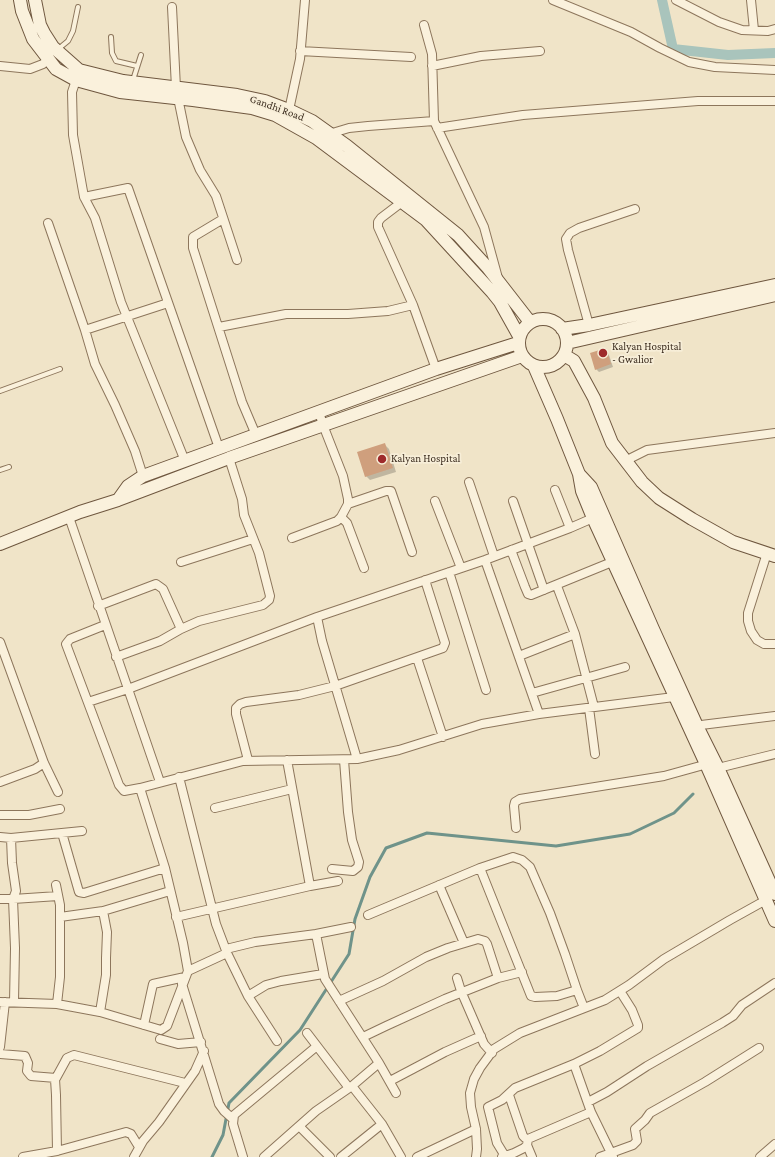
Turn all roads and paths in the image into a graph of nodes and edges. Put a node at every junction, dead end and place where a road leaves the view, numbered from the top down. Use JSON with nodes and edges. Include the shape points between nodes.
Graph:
{"nodes":[{"id":1,"x":20,"y":0,"type":"edge"},
{"id":2,"x":36,"y":0,"type":"edge"},
{"id":3,"x":305,"y":0,"type":"edge"},
{"id":4,"x":553,"y":0,"type":"edge"},
{"id":5,"x":676,"y":0,"type":"edge"},
{"id":6,"x":751,"y":0,"type":"edge"},
{"id":7,"x":78,"y":7,"type":"dead end"},
{"id":8,"x":172,"y":7,"type":"dead end"},
{"id":9,"x":424,"y":25,"type":"dead end"},
{"id":10,"x":775,"y":29,"type":"edge"},
{"id":11,"x":754,"y":30,"type":"junction"},
{"id":12,"x":111,"y":37,"type":"dead end"},
{"id":13,"x":300,"y":51,"type":"junction"},
{"id":14,"x":540,"y":51,"type":"dead end"},
{"id":15,"x":52,"y":55,"type":"junction"},
{"id":16,"x":141,"y":55,"type":"dead end"},
{"id":17,"x":411,"y":57,"type":"dead end"},
{"id":18,"x":0,"y":66,"type":"edge"},
{"id":19,"x":137,"y":66,"type":"junction"},
{"id":20,"x":432,"y":66,"type":"junction"},
{"id":21,"x":775,"y":70,"type":"edge"},
{"id":22,"x":76,"y":80,"type":"junction"},
{"id":23,"x":132,"y":82,"type":"junction"},
{"id":24,"x":176,"y":93,"type":"junction"},
{"id":25,"x":775,"y":101,"type":"edge"},
{"id":26,"x":289,"y":110,"type":"junction"},
{"id":27,"x":435,"y":125,"type":"junction"},
{"id":28,"x":329,"y":134,"type":"junction"},
{"id":29,"x":84,"y":197,"type":"junction"},
{"id":30,"x":402,"y":202,"type":"junction"},
{"id":31,"x":635,"y":209,"type":"dead end"},
{"id":32,"x":223,"y":219,"type":"junction"},
{"id":33,"x":48,"y":223,"type":"dead end"},
{"id":34,"x":237,"y":260,"type":"dead end"},
{"id":35,"x":775,"y":285,"type":"edge"},
{"id":36,"x":496,"y":287,"type":"junction"},
{"id":37,"x":775,"y":295,"type":"edge"},
{"id":38,"x":168,"y":303,"type":"junction"},
{"id":39,"x":413,"y":305,"type":"junction"},
{"id":40,"x":126,"y":316,"type":"junction"},
{"id":41,"x":530,"y":322,"type":"junction"},
{"id":42,"x":590,"y":325,"type":"junction"},
{"id":43,"x":218,"y":327,"type":"junction"},
{"id":44,"x":562,"y":329,"type":"junction"},
{"id":45,"x":85,"y":330,"type":"junction"},
{"id":46,"x":519,"y":339,"type":"junction"},
{"id":47,"x":565,"y":349,"type":"junction"},
{"id":48,"x":522,"y":356,"type":"junction"},
{"id":49,"x":534,"y":366,"type":"junction"},
{"id":50,"x":60,"y":369,"type":"dead end"},
{"id":51,"x":436,"y":369,"type":"junction"},
{"id":52,"x":0,"y":390,"type":"edge"},
{"id":53,"x":319,"y":412,"type":"junction"},
{"id":54,"x":323,"y":425,"type":"junction"},
{"id":55,"x":775,"y":433,"type":"edge"},
{"id":56,"x":256,"y":435,"type":"junction"},
{"id":57,"x":219,"y":448,"type":"junction"},
{"id":58,"x":229,"y":458,"type":"junction"},
{"id":59,"x":185,"y":461,"type":"junction"},
{"id":60,"x":625,"y":461,"type":"junction"},
{"id":61,"x":9,"y":467,"type":"dead end"},
{"id":62,"x":0,"y":470,"type":"edge"},
{"id":63,"x":579,"y":474,"type":"junction"},
{"id":64,"x":143,"y":476,"type":"junction"},
{"id":65,"x":469,"y":482,"type":"dead end"},
{"id":66,"x":556,"y":490,"type":"dead end"},
{"id":67,"x":118,"y":500,"type":"junction"},
{"id":68,"x":435,"y":501,"type":"dead end"},
{"id":69,"x":513,"y":501,"type":"dead end"},
{"id":70,"x":348,"y":504,"type":"junction"},
{"id":71,"x":69,"y":517,"type":"junction"},
{"id":72,"x":342,"y":517,"type":"junction"},
{"id":73,"x":592,"y":518,"type":"junction"},
{"id":74,"x":570,"y":528,"type":"junction"},
{"id":75,"x":292,"y":538,"type":"dead end"},
{"id":76,"x":253,"y":539,"type":"junction"},
{"id":77,"x":0,"y":544,"type":"edge"},
{"id":78,"x":528,"y":544,"type":"junction"},
{"id":79,"x":511,"y":550,"type":"junction"},
{"id":80,"x":412,"y":552,"type":"dead end"},
{"id":81,"x":771,"y":554,"type":"edge"},
{"id":82,"x":494,"y":556,"type":"junction"},
{"id":83,"x":485,"y":560,"type":"junction"},
{"id":84,"x":181,"y":562,"type":"dead end"},
{"id":85,"x":612,"y":562,"type":"junction"},
{"id":86,"x":364,"y":568,"type":"dead end"},
{"id":87,"x":461,"y":568,"type":"junction"},
{"id":88,"x":449,"y":572,"type":"junction"},
{"id":89,"x":425,"y":580,"type":"junction"},
{"id":90,"x":557,"y":586,"type":"junction"},
{"id":91,"x":544,"y":590,"type":"junction"},
{"id":92,"x":98,"y":606,"type":"junction"},
{"id":93,"x":317,"y":617,"type":"junction"},
{"id":94,"x":105,"y":625,"type":"junction"},
{"id":95,"x":180,"y":628,"type":"junction"},
{"id":96,"x":575,"y":634,"type":"junction"},
{"id":97,"x":0,"y":642,"type":"edge"},
{"id":98,"x":775,"y":644,"type":"edge"},
{"id":99,"x":519,"y":656,"type":"junction"},
{"id":100,"x":116,"y":658,"type":"junction"},
{"id":101,"x":417,"y":658,"type":"junction"},
{"id":102,"x":625,"y":668,"type":"dead end"},
{"id":103,"x":586,"y":677,"type":"junction"},
{"id":104,"x":335,"y":686,"type":"junction"},
{"id":105,"x":128,"y":689,"type":"junction"},
{"id":106,"x":486,"y":690,"type":"dead end"},
{"id":107,"x":532,"y":693,"type":"junction"},
{"id":108,"x":674,"y":697,"type":"junction"},
{"id":109,"x":88,"y":702,"type":"junction"},
{"id":110,"x":591,"y":707,"type":"junction"},
{"id":111,"x":540,"y":714,"type":"junction"},
{"id":112,"x":775,"y":716,"type":"edge"},
{"id":113,"x":693,"y":726,"type":"junction"},
{"id":114,"x":443,"y":737,"type":"junction"},
{"id":115,"x":595,"y":754,"type":"dead end"},
{"id":116,"x":775,"y":754,"type":"edge"},
{"id":117,"x":358,"y":759,"type":"junction"},
{"id":118,"x":248,"y":760,"type":"junction"},
{"id":119,"x":287,"y":760,"type":"junction"},
{"id":120,"x":344,"y":760,"type":"junction"},
{"id":121,"x":44,"y":763,"type":"junction"},
{"id":122,"x":713,"y":764,"type":"junction"},
{"id":123,"x":179,"y":777,"type":"junction"},
{"id":124,"x":0,"y":782,"type":"edge"},
{"id":125,"x":160,"y":782,"type":"junction"},
{"id":126,"x":140,"y":788,"type":"junction"},
{"id":127,"x":292,"y":790,"type":"junction"},
{"id":128,"x":58,"y":792,"type":"dead end"},
{"id":129,"x":215,"y":808,"type":"dead end"},
{"id":130,"x":60,"y":809,"type":"dead end"},
{"id":131,"x":0,"y":815,"type":"edge"},
{"id":132,"x":516,"y":828,"type":"dead end"},
{"id":133,"x":82,"y":831,"type":"dead end"},
{"id":134,"x":62,"y":833,"type":"junction"},
{"id":135,"x":0,"y":837,"type":"edge"},
{"id":136,"x":11,"y":838,"type":"junction"},
{"id":137,"x":165,"y":868,"type":"junction"},
{"id":138,"x":332,"y":868,"type":"dead end"},
{"id":139,"x":480,"y":868,"type":"junction"},
{"id":140,"x":338,"y":881,"type":"dead end"},
{"id":141,"x":56,"y":885,"type":"dead end"},
{"id":142,"x":439,"y":885,"type":"junction"},
{"id":143,"x":310,"y":886,"type":"junction"},
{"id":144,"x":170,"y":891,"type":"junction"},
{"id":145,"x":58,"y":896,"type":"junction"},
{"id":146,"x":770,"y":897,"type":"edge"},
{"id":147,"x":0,"y":899,"type":"edge"},
{"id":148,"x":13,"y":899,"type":"junction"},
{"id":149,"x":211,"y":908,"type":"junction"},
{"id":150,"x":103,"y":911,"type":"junction"},
{"id":151,"x":368,"y":915,"type":"dead end"},
{"id":152,"x":60,"y":917,"type":"junction"},
{"id":153,"x":176,"y":918,"type":"junction"},
{"id":154,"x":775,"y":921,"type":"edge"},
{"id":155,"x":351,"y":927,"type":"dead end"},
{"id":156,"x":316,"y":934,"type":"junction"},
{"id":157,"x":464,"y":943,"type":"junction"},
{"id":158,"x":227,"y":951,"type":"junction"},
{"id":159,"x":522,"y":972,"type":"junction"},
{"id":160,"x":185,"y":977,"type":"junction"},
{"id":161,"x":457,"y":978,"type":"dead end"},
{"id":162,"x":498,"y":978,"type":"junction"},
{"id":163,"x":325,"y":980,"type":"junction"},
{"id":164,"x":775,"y":983,"type":"edge"},
{"id":165,"x":577,"y":990,"type":"junction"},
{"id":166,"x":620,"y":991,"type":"junction"},
{"id":167,"x":462,"y":993,"type":"junction"},
{"id":168,"x":248,"y":996,"type":"junction"},
{"id":169,"x":339,"y":1001,"type":"junction"},
{"id":170,"x":2,"y":1002,"type":"edge"},
{"id":171,"x":14,"y":1002,"type":"junction"},
{"id":172,"x":57,"y":1004,"type":"junction"},
{"id":173,"x":584,"y":1008,"type":"junction"},
{"id":174,"x":100,"y":1012,"type":"junction"},
{"id":175,"x":144,"y":1025,"type":"junction"},
{"id":176,"x":307,"y":1033,"type":"dead end"},
{"id":177,"x":481,"y":1036,"type":"junction"},
{"id":178,"x":364,"y":1037,"type":"junction"},
{"id":179,"x":160,"y":1039,"type":"dead end"},
{"id":180,"x":277,"y":1041,"type":"dead end"},
{"id":181,"x":201,"y":1042,"type":"junction"},
{"id":182,"x":317,"y":1046,"type":"junction"},
{"id":183,"x":0,"y":1047,"type":"edge"},
{"id":184,"x":759,"y":1048,"type":"dead end"},
{"id":185,"x":204,"y":1051,"type":"junction"},
{"id":186,"x":492,"y":1053,"type":"junction"},
{"id":187,"x":0,"y":1054,"type":"edge"},
{"id":188,"x":380,"y":1062,"type":"junction"},
{"id":189,"x":574,"y":1064,"type":"junction"},
{"id":190,"x":55,"y":1079,"type":"junction"},
{"id":191,"x":390,"y":1081,"type":"junction"},
{"id":192,"x":185,"y":1083,"type":"junction"},
{"id":193,"x":350,"y":1087,"type":"junction"},
{"id":194,"x":396,"y":1093,"type":"dead end"},
{"id":195,"x":509,"y":1095,"type":"junction"},
{"id":196,"x":588,"y":1102,"type":"junction"},
{"id":197,"x":592,"y":1112,"type":"junction"},
{"id":198,"x":233,"y":1119,"type":"junction"},
{"id":199,"x":382,"y":1124,"type":"junction"},
{"id":200,"x":300,"y":1126,"type":"junction"},
{"id":201,"x":476,"y":1129,"type":"junction"},
{"id":202,"x":527,"y":1142,"type":"junction"},
{"id":203,"x":775,"y":1144,"type":"edge"},
{"id":204,"x":139,"y":1147,"type":"junction"},
{"id":205,"x":57,"y":1151,"type":"junction"},
{"id":206,"x":612,"y":1155,"type":"edge"},
{"id":207,"x":504,"y":1156,"type":"edge"},
{"id":208,"x":23,"y":1157,"type":"edge"},
{"id":209,"x":134,"y":1157,"type":"edge"},
{"id":210,"x":243,"y":1157,"type":"edge"},
{"id":211,"x":264,"y":1157,"type":"edge"},
{"id":212,"x":330,"y":1157,"type":"edge"},
{"id":213,"x":341,"y":1157,"type":"edge"},
{"id":214,"x":402,"y":1157,"type":"edge"},
{"id":215,"x":417,"y":1157,"type":"edge"},
{"id":216,"x":476,"y":1157,"type":"edge"},
{"id":217,"x":532,"y":1157,"type":"edge"},
{"id":218,"x":600,"y":1157,"type":"edge"},
{"id":219,"x":760,"y":1157,"type":"edge"}],
"edges":[{"from":1,"to":15,"type":"main road","via":[[33,39]]},
{"from":2,"to":15,"type":"main road","name":"Gandhi Road","via":[[40,25],[53,47]]},
{"from":3,"to":13,"type":"street"},
{"from":4,"to":21,"type":"street","via":[[631,32],[689,62],[715,68]]},
{"from":5,"to":11,"type":"street","via":[[719,22],[742,30]]},
{"from":6,"to":11,"type":"street"},
{"from":7,"to":15,"type":"lane","via":[[68,41]]},
{"from":8,"to":24,"type":"street"},
{"from":9,"to":20,"type":"street","via":[[432,54]]},
{"from":10,"to":11,"type":"street"},
{"from":12,"to":19,"type":"lane","via":[[112,52],[116,61]]},
{"from":13,"to":17,"type":"street"},
{"from":13,"to":26,"type":"street"},
{"from":14,"to":20,"type":"street","via":[[481,56]]},
{"from":15,"to":18,"type":"street","via":[[42,64],[30,69]]},
{"from":15,"to":22,"type":"main road","via":[[56,69]]},
{"from":15,"to":23,"type":"main road","name":"Gandhi Road","via":[[79,70]]},
{"from":16,"to":19,"type":"lane"},
{"from":19,"to":23,"type":"lane"},
{"from":20,"to":27,"type":"street"},
{"from":22,"to":24,"type":"main road","via":[[120,92]]},
{"from":22,"to":29,"type":"street","via":[[72,92],[73,134]]},
{"from":23,"to":24,"type":"main road","name":"Gandhi Road"},
{"from":24,"to":26,"type":"main road","name":"Gandhi Road","via":[[237,95]]},
{"from":24,"to":30,"type":"main road","via":[[275,115],[316,138]]},
{"from":24,"to":32,"type":"street","via":[[186,138],[200,170],[216,196]]},
{"from":25,"to":27,"type":"street","via":[[698,101]]},
{"from":26,"to":28,"type":"main road","name":"Gandhi Road","via":[[312,121]]},
{"from":27,"to":28,"type":"street","via":[[368,126]]},
{"from":27,"to":36,"type":"street","via":[[484,227]]},
{"from":28,"to":36,"type":"main road","name":"Gandhi Road","via":[[458,235],[488,268]]},
{"from":29,"to":38,"type":"street","via":[[128,188]]},
{"from":29,"to":40,"type":"street","via":[[95,218]]},
{"from":30,"to":36,"type":"main road","via":[[426,220]]},
{"from":30,"to":39,"type":"street","via":[[381,218],[378,227]]},
{"from":31,"to":42,"type":"street","via":[[579,228],[566,239]]},
{"from":32,"to":34,"type":"street"},
{"from":32,"to":43,"type":"street","via":[[193,237],[193,248]]},
{"from":33,"to":45,"type":"street"},
{"from":35,"to":42,"type":"main road"},
{"from":36,"to":41,"type":"main road","name":"Gandhi Road"},
{"from":36,"to":46,"type":"main road","via":[[500,302]]},
{"from":37,"to":47,"type":"main road"},
{"from":38,"to":40,"type":"street"},
{"from":38,"to":57,"type":"street"},
{"from":39,"to":43,"type":"street","via":[[388,311],[348,314],[286,314]]},
{"from":39,"to":51,"type":"street"},
{"from":40,"to":45,"type":"street"},
{"from":40,"to":59,"type":"street"},
{"from":41,"to":44,"type":"main road","via":[[544,319]]},
{"from":41,"to":46,"type":"main road","via":[[525,326]]},
{"from":42,"to":44,"type":"main road"},
{"from":43,"to":56,"type":"street","via":[[242,402]]},
{"from":44,"to":47,"type":"main road","via":[[566,336]]},
{"from":45,"to":64,"type":"street","via":[[95,364],[136,451]]},
{"from":46,"to":48,"type":"main road"},
{"from":46,"to":51,"type":"main road"},
{"from":47,"to":49,"type":"main road","via":[[559,360],[547,367]]},
{"from":47,"to":60,"type":"main road","via":[[594,398],[612,443]]},
{"from":48,"to":49,"type":"main road"},
{"from":48,"to":54,"type":"main road"},
{"from":49,"to":63,"type":"main road"},
{"from":50,"to":52,"type":"lane"},
{"from":51,"to":53,"type":"main road"},
{"from":53,"to":54,"type":"street"},
{"from":53,"to":56,"type":"main road"},
{"from":54,"to":58,"type":"main road"},
{"from":54,"to":70,"type":"street","via":[[343,476]]},
{"from":55,"to":60,"type":"street","via":[[647,450]]},
{"from":56,"to":57,"type":"main road"},
{"from":57,"to":59,"type":"main road"},
{"from":58,"to":67,"type":"main road"},
{"from":58,"to":76,"type":"street"},
{"from":59,"to":64,"type":"main road"},
{"from":60,"to":81,"type":"main road","via":[[659,498],[733,542]]},
{"from":61,"to":62,"type":"lane"},
{"from":63,"to":73,"type":"main road"},
{"from":63,"to":113,"type":"main road","via":[[591,487]]},
{"from":64,"to":67,"type":"main road","via":[[128,486]]},
{"from":65,"to":82,"type":"street"},
{"from":66,"to":74,"type":"street"},
{"from":67,"to":71,"type":"main road"},
{"from":68,"to":87,"type":"street"},
{"from":69,"to":78,"type":"street"},
{"from":70,"to":72,"type":"street"},
{"from":70,"to":80,"type":"street","via":[[391,491]]},
{"from":71,"to":77,"type":"main road"},
{"from":71,"to":92,"type":"street"},
{"from":72,"to":75,"type":"street"},
{"from":72,"to":86,"type":"street","via":[[347,523]]},
{"from":73,"to":74,"type":"street"},
{"from":73,"to":85,"type":"main road"},
{"from":74,"to":78,"type":"street"},
{"from":76,"to":84,"type":"street"},
{"from":76,"to":95,"type":"street","via":[[270,596],[267,603]]},
{"from":78,"to":79,"type":"street"},
{"from":78,"to":91,"type":"street"},
{"from":79,"to":82,"type":"street"},
{"from":79,"to":91,"type":"street","via":[[528,594]]},
{"from":81,"to":98,"type":"street","via":[[748,613],[748,622],[757,640],[764,644]]},
{"from":82,"to":83,"type":"street"},
{"from":83,"to":87,"type":"street"},
{"from":83,"to":99,"type":"street"},
{"from":85,"to":90,"type":"street"},
{"from":85,"to":108,"type":"main road"},
{"from":87,"to":88,"type":"street"},
{"from":88,"to":89,"type":"street"},
{"from":88,"to":106,"type":"street"},
{"from":89,"to":93,"type":"street"},
{"from":89,"to":101,"type":"street","via":[[445,643],[440,650]]},
{"from":90,"to":91,"type":"street"},
{"from":90,"to":96,"type":"street"},
{"from":92,"to":94,"type":"street"},
{"from":92,"to":95,"type":"street","via":[[156,584],[163,589]]},
{"from":93,"to":104,"type":"street"},
{"from":93,"to":105,"type":"street"},
{"from":94,"to":100,"type":"street"},
{"from":94,"to":109,"type":"street","via":[[70,639],[66,644]]},
{"from":95,"to":100,"type":"street","via":[[160,641]]},
{"from":96,"to":99,"type":"street"},
{"from":96,"to":103,"type":"street"},
{"from":97,"to":121,"type":"street"},
{"from":99,"to":107,"type":"street"},
{"from":100,"to":105,"type":"street"},
{"from":101,"to":104,"type":"street"},
{"from":101,"to":114,"type":"street"},
{"from":102,"to":103,"type":"street"},
{"from":103,"to":107,"type":"street"},
{"from":103,"to":110,"type":"street"},
{"from":104,"to":117,"type":"street"},
{"from":104,"to":118,"type":"street","via":[[299,695],[240,704],[236,708],[236,714]]},
{"from":105,"to":109,"type":"street"},
{"from":105,"to":125,"type":"street"},
{"from":107,"to":111,"type":"street"},
{"from":108,"to":110,"type":"street"},
{"from":108,"to":113,"type":"main road"},
{"from":109,"to":126,"type":"street","via":[[120,788],[124,791]]},
{"from":110,"to":111,"type":"street"},
{"from":110,"to":115,"type":"street"},
{"from":111,"to":114,"type":"street","via":[[482,724]]},
{"from":112,"to":113,"type":"street"},
{"from":113,"to":122,"type":"main road"},
{"from":114,"to":117,"type":"street"},
{"from":116,"to":122,"type":"street"},
{"from":117,"to":120,"type":"street"},
{"from":118,"to":119,"type":"street"},
{"from":118,"to":123,"type":"street"},
{"from":119,"to":120,"type":"street"},
{"from":119,"to":127,"type":"street"},
{"from":120,"to":138,"type":"street","via":[[352,840],[359,862],[358,867],[352,871]]},
{"from":121,"to":124,"type":"street"},
{"from":121,"to":128,"type":"street"},
{"from":122,"to":132,"type":"street","via":[[664,776],[520,799],[514,806]]},
{"from":122,"to":146,"type":"main road"},
{"from":123,"to":125,"type":"street"},
{"from":123,"to":149,"type":"street"},
{"from":125,"to":126,"type":"street"},
{"from":126,"to":137,"type":"street"},
{"from":127,"to":129,"type":"street"},
{"from":127,"to":143,"type":"street"},
{"from":130,"to":131,"type":"street","via":[[29,815]]},
{"from":133,"to":134,"type":"street"},
{"from":134,"to":136,"type":"street"},
{"from":134,"to":137,"type":"street","via":[[79,892]]},
{"from":135,"to":136,"type":"street"},
{"from":136,"to":148,"type":"street","via":[[16,891]]},
{"from":137,"to":144,"type":"street"},
{"from":139,"to":142,"type":"street"},
{"from":139,"to":159,"type":"street"},
{"from":139,"to":165,"type":"street","via":[[514,857],[530,866],[550,913]]},
{"from":140,"to":143,"type":"street"},
{"from":141,"to":145,"type":"street"},
{"from":142,"to":151,"type":"street"},
{"from":142,"to":157,"type":"street"},
{"from":143,"to":149,"type":"street"},
{"from":144,"to":150,"type":"street"},
{"from":144,"to":153,"type":"street"},
{"from":145,"to":148,"type":"street"},
{"from":145,"to":152,"type":"street"},
{"from":146,"to":154,"type":"main road"},
{"from":146,"to":166,"type":"street","via":[[664,959]]},
{"from":147,"to":148,"type":"street"},
{"from":148,"to":171,"type":"street"},
{"from":149,"to":153,"type":"street"},
{"from":149,"to":158,"type":"street"},
{"from":150,"to":152,"type":"street"},
{"from":150,"to":174,"type":"street","via":[[106,932],[106,975]]},
{"from":152,"to":172,"type":"street","via":[[60,978]]},
{"from":153,"to":160,"type":"street"},
{"from":155,"to":156,"type":"street"},
{"from":156,"to":158,"type":"street","via":[[255,942]]},
{"from":156,"to":163,"type":"street"},
{"from":157,"to":162,"type":"street","via":[[478,939],[485,941]]},
{"from":157,"to":169,"type":"street","via":[[426,957],[383,981]]},
{"from":158,"to":160,"type":"street"},
{"from":158,"to":168,"type":"street"},
{"from":159,"to":162,"type":"street"},
{"from":159,"to":165,"type":"street","via":[[531,996],[557,996]]},
{"from":160,"to":175,"type":"street","via":[[153,984]]},
{"from":160,"to":175,"type":"street","via":[[167,1026],[161,1030]]},
{"from":160,"to":181,"type":"street"},
{"from":161,"to":167,"type":"street"},
{"from":162,"to":167,"type":"street"},
{"from":163,"to":168,"type":"street","via":[[281,981],[266,985]]},
{"from":163,"to":169,"type":"street"},
{"from":164,"to":196,"type":"street","via":[[742,1005],[722,1023]]},
{"from":165,"to":173,"type":"street"},
{"from":166,"to":173,"type":"street"},
{"from":166,"to":189,"type":"street","via":[[632,1010],[638,1028]]},
{"from":167,"to":177,"type":"street"},
{"from":167,"to":178,"type":"street","via":[[423,1008]]},
{"from":168,"to":180,"type":"street"},
{"from":169,"to":178,"type":"street"},
{"from":170,"to":171,"type":"street"},
{"from":170,"to":183,"type":"street"},
{"from":171,"to":172,"type":"street"},
{"from":172,"to":174,"type":"street"},
{"from":173,"to":186,"type":"street","via":[[520,1033],[494,1049]]},
{"from":174,"to":175,"type":"street"},
{"from":176,"to":182,"type":"street"},
{"from":177,"to":186,"type":"street"},
{"from":177,"to":191,"type":"street"},
{"from":178,"to":188,"type":"street"},
{"from":179,"to":181,"type":"street","via":[[178,1044]]},
{"from":181,"to":185,"type":"street"},
{"from":182,"to":193,"type":"street"},
{"from":182,"to":198,"type":"street","via":[[239,1111]]},
{"from":184,"to":206,"type":"street","via":[[650,1113],[637,1126],[635,1144]]},
{"from":185,"to":192,"type":"street","via":[[195,1071]]},
{"from":185,"to":198,"type":"street","via":[[220,1107]]},
{"from":186,"to":201,"type":"street","via":[[480,1068],[470,1093]]},
{"from":187,"to":190,"type":"street","via":[[25,1056],[28,1060],[29,1075]]},
{"from":188,"to":191,"type":"street"},
{"from":188,"to":193,"type":"street"},
{"from":189,"to":195,"type":"street","via":[[515,1088]]},
{"from":189,"to":196,"type":"street"},
{"from":190,"to":192,"type":"street","via":[[67,1058],[74,1054]]},
{"from":190,"to":205,"type":"street"},
{"from":191,"to":194,"type":"street"},
{"from":192,"to":204,"type":"street"},
{"from":193,"to":199,"type":"street"},
{"from":193,"to":200,"type":"street"},
{"from":195,"to":202,"type":"street"},
{"from":195,"to":207,"type":"street","via":[[488,1107],[497,1143]]},
{"from":196,"to":197,"type":"street"},
{"from":197,"to":202,"type":"street"},
{"from":197,"to":206,"type":"street"},
{"from":198,"to":210,"type":"street"},
{"from":199,"to":213,"type":"street"},
{"from":199,"to":214,"type":"street"},
{"from":200,"to":211,"type":"street"},
{"from":200,"to":212,"type":"street"},
{"from":201,"to":215,"type":"street"},
{"from":201,"to":216,"type":"street"},
{"from":202,"to":207,"type":"street","via":[[514,1153]]},
{"from":202,"to":217,"type":"street"},
{"from":203,"to":219,"type":"street"},
{"from":204,"to":205,"type":"street","via":[[131,1134],[126,1132]]},
{"from":204,"to":209,"type":"street"},
{"from":205,"to":208,"type":"street"},
{"from":206,"to":218,"type":"street"}]}
